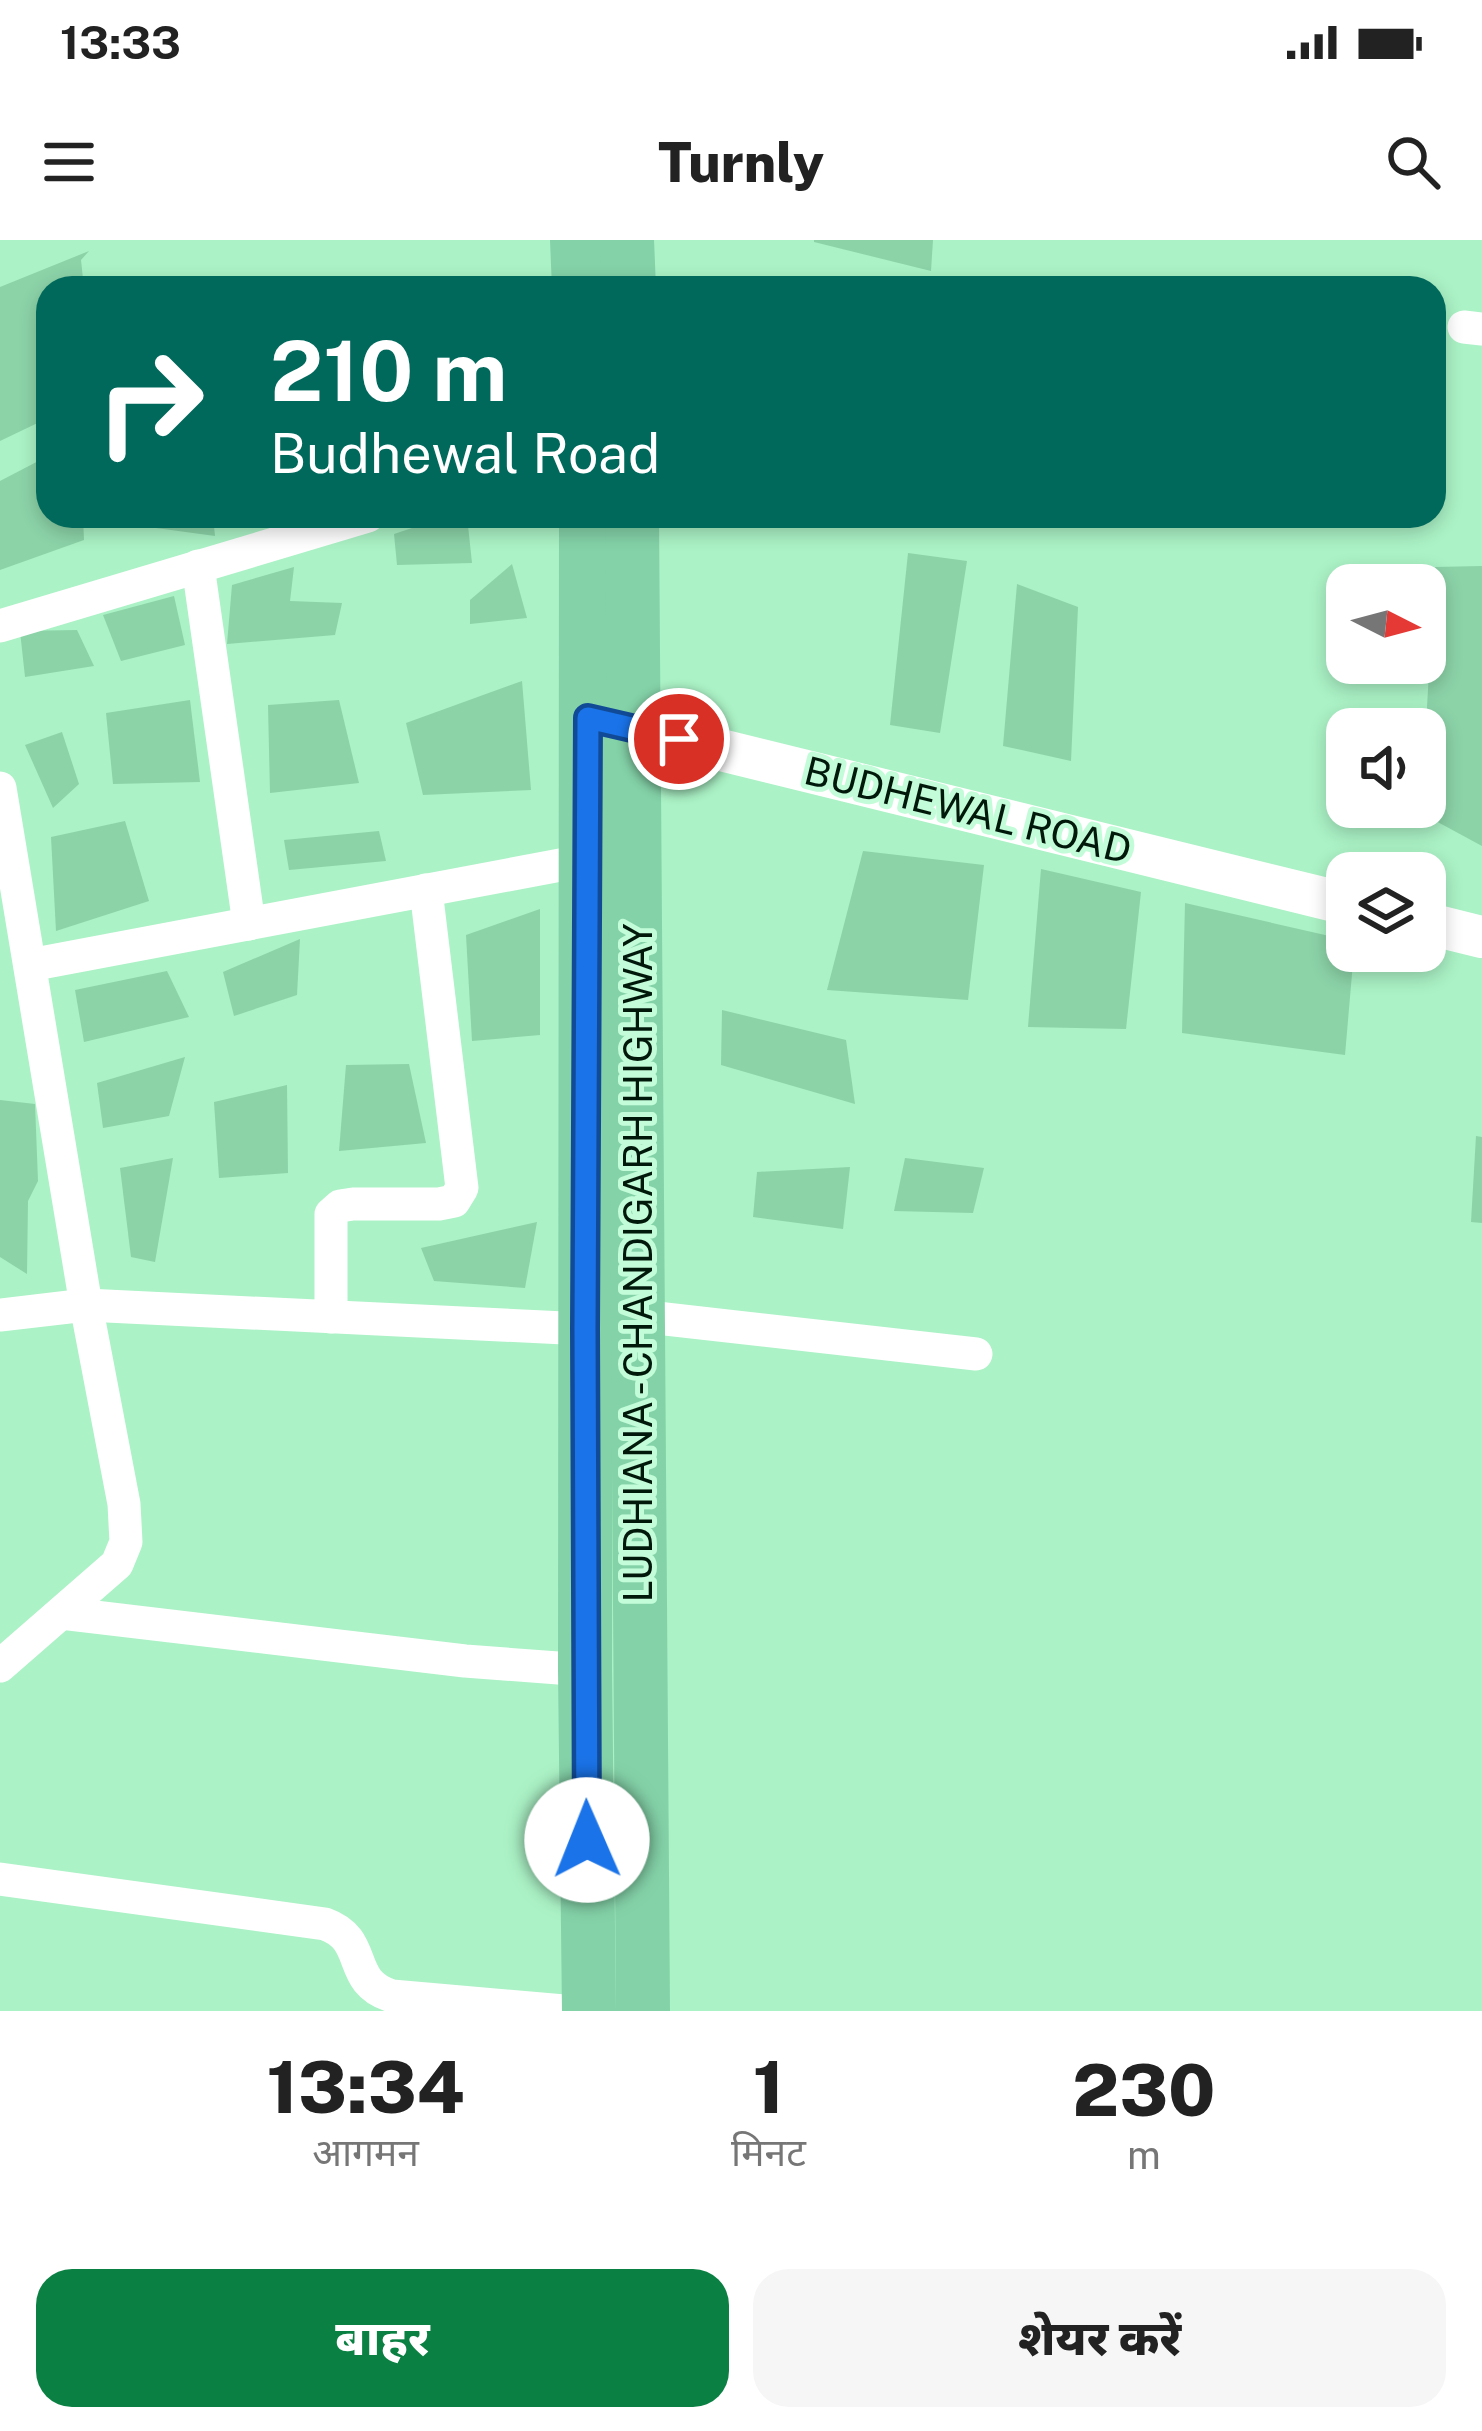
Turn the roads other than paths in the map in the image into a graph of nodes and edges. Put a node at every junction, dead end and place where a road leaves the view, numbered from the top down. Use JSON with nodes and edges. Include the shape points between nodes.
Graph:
{"nodes":[{"id":1,"x":578,"y":240,"type":"edge"},
{"id":2,"x":627,"y":240,"type":"edge"},
{"id":3,"x":579,"y":276,"type":"edge"},
{"id":4,"x":628,"y":276,"type":"edge"},
{"id":5,"x":327,"y":528,"type":"edge"},
{"id":6,"x":587,"y":528,"type":"edge"},
{"id":7,"x":631,"y":528,"type":"edge"},
{"id":8,"x":198,"y":566,"type":"junction"},
{"id":9,"x":0,"y":626,"type":"edge"},
{"id":10,"x":611,"y":723,"type":"junction"},
{"id":11,"x":0,"y":788,"type":"edge"},
{"id":12,"x":587,"y":860,"type":"junction"},
{"id":13,"x":427,"y":890,"type":"junction"},
{"id":14,"x":1326,"y":899,"type":"edge"},
{"id":15,"x":249,"y":924,"type":"junction"},
{"id":16,"x":1446,"y":928,"type":"edge"},
{"id":17,"x":1482,"y":937,"type":"edge"},
{"id":18,"x":30,"y":965,"type":"junction"},
{"id":19,"x":86,"y":1305,"type":"junction"},
{"id":20,"x":0,"y":1315,"type":"edge"},
{"id":21,"x":638,"y":1316,"type":"junction"},
{"id":22,"x":331,"y":1317,"type":"junction"},
{"id":23,"x":585,"y":1329,"type":"junction"},
{"id":24,"x":976,"y":1354,"type":"dead end"},
{"id":25,"x":61,"y":1613,"type":"junction"},
{"id":26,"x":0,"y":1666,"type":"edge"},
{"id":27,"x":585,"y":1670,"type":"junction"},
{"id":28,"x":0,"y":1879,"type":"edge"},
{"id":29,"x":564,"y":2011,"type":"edge"},
{"id":30,"x":589,"y":2011,"type":"edge"},
{"id":31,"x":643,"y":2011,"type":"edge"}],
"edges":[{"from":1,"to":3,"type":"main road"},
{"from":2,"to":4,"type":"main road"},
{"from":5,"to":8,"type":"street"},
{"from":6,"to":10,"type":"main road"},
{"from":7,"to":10,"type":"main road","name":"LUDHIANA - CHANDIGARH HIGHWAY"},
{"from":8,"to":9,"type":"street"},
{"from":8,"to":15,"type":"street"},
{"from":10,"to":12,"type":"main road"},
{"from":10,"to":14,"type":"street","name":"BUDHEWAL ROAD"},
{"from":10,"to":21,"type":"main road","name":"LUDHIANA - CHANDIGARH HIGHWAY"},
{"from":11,"to":18,"type":"street"},
{"from":12,"to":13,"type":"street"},
{"from":12,"to":23,"type":"main road"},
{"from":13,"to":15,"type":"street"},
{"from":13,"to":22,"type":"street","via":[[462,1188],[454,1201],[439,1204],[353,1204],[331,1214]]},
{"from":15,"to":18,"type":"street"},
{"from":16,"to":17,"type":"street"},
{"from":18,"to":19,"type":"street"},
{"from":19,"to":20,"type":"street"},
{"from":19,"to":22,"type":"street"},
{"from":19,"to":25,"type":"street","via":[[126,1542],[117,1564]]},
{"from":21,"to":24,"type":"street"},
{"from":21,"to":31,"type":"main road","name":"LUDHIANA - CHANDIGARH HIGHWAY"},
{"from":22,"to":23,"type":"street"},
{"from":23,"to":27,"type":"main road"},
{"from":25,"to":26,"type":"street"},
{"from":25,"to":27,"type":"street"},
{"from":27,"to":30,"type":"main road"},
{"from":28,"to":29,"type":"street","via":[[325,1924],[351,1942],[376,1991]]}]}
